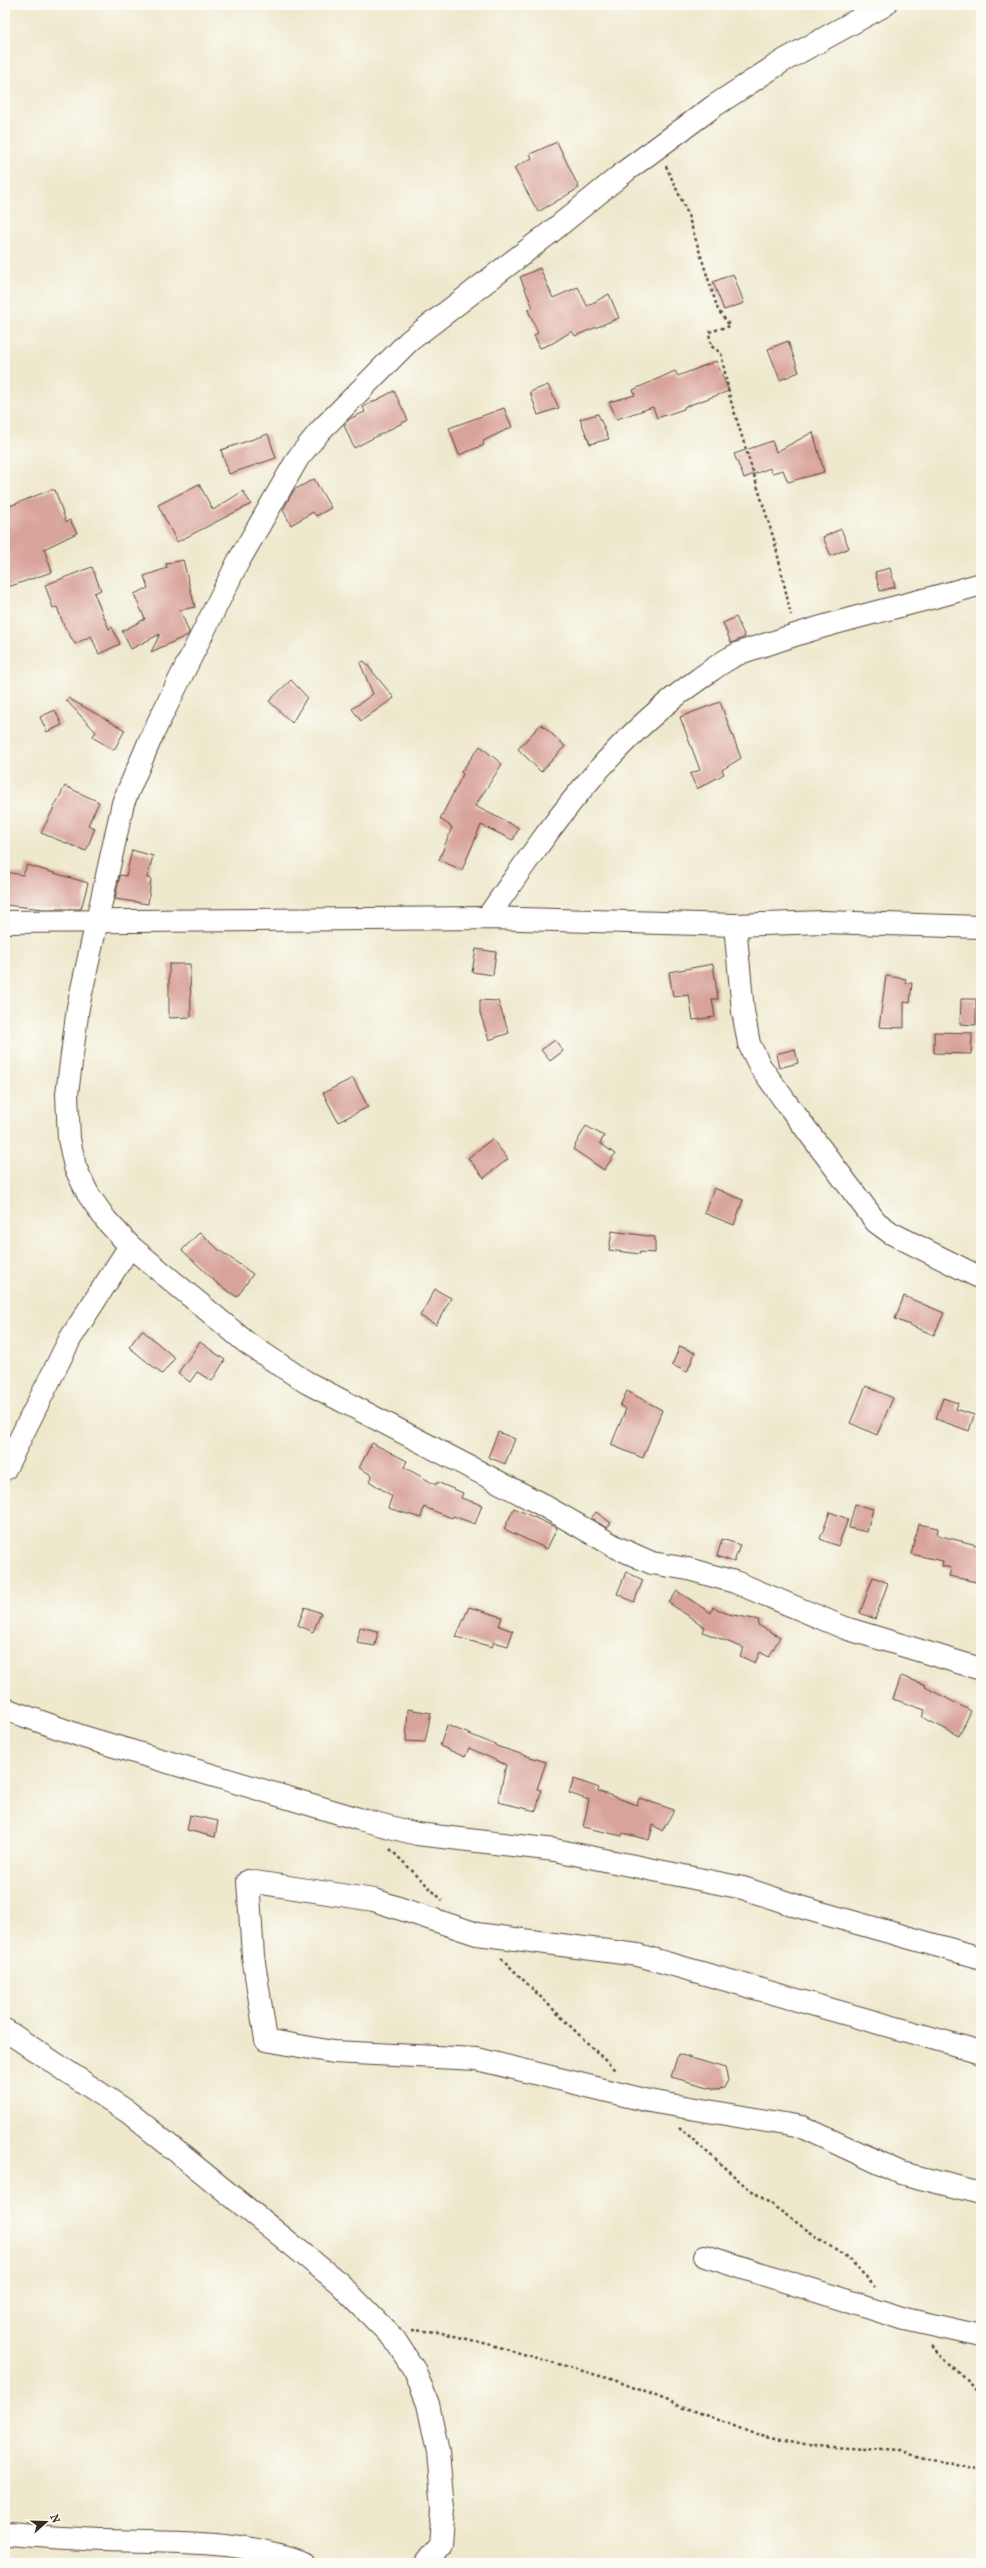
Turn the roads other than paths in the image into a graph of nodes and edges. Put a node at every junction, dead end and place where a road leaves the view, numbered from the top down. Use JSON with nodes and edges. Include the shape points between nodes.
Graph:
{"nodes":[{"id":1,"x":885,"y":5,"type":"edge"},
{"id":2,"x":981,"y":584,"type":"edge"},
{"id":3,"x":487,"y":918,"type":"junction"},
{"id":4,"x":96,"y":921,"type":"junction"},
{"id":5,"x":5,"y":922,"type":"edge"},
{"id":6,"x":735,"y":925,"type":"junction"},
{"id":7,"x":981,"y":927,"type":"edge"},
{"id":8,"x":130,"y":1246,"type":"junction"},
{"id":9,"x":981,"y":1278,"type":"edge"},
{"id":10,"x":5,"y":1469,"type":"edge"},
{"id":11,"x":981,"y":1670,"type":"edge"},
{"id":12,"x":5,"y":1709,"type":"edge"},
{"id":13,"x":981,"y":1958,"type":"edge"},
{"id":14,"x":5,"y":2030,"type":"edge"},
{"id":15,"x":981,"y":2052,"type":"edge"},
{"id":16,"x":981,"y":2193,"type":"edge"},
{"id":17,"x":705,"y":2256,"type":"dead end"},
{"id":18,"x":981,"y":2336,"type":"edge"},
{"id":19,"x":5,"y":2534,"type":"edge"},
{"id":20,"x":304,"y":2563,"type":"edge"},
{"id":21,"x":426,"y":2563,"type":"edge"}],
"edges":[{"from":1,"to":4,"type":"street","via":[[783,61],[714,106],[657,148],[491,280],[408,341],[320,431],[298,458],[238,562],[152,733],[123,803]]},
{"from":2,"to":3,"type":"street","via":[[795,634],[730,657],[677,694],[638,727],[582,787],[545,834]]},
{"from":3,"to":4,"type":"street"},
{"from":3,"to":6,"type":"street"},
{"from":4,"to":5,"type":"street"},
{"from":4,"to":8,"type":"street","via":[[78,1007],[67,1094],[69,1139],[75,1167],[88,1194],[106,1220]]},
{"from":6,"to":7,"type":"street","via":[[824,922]]},
{"from":6,"to":9,"type":"street","via":[[743,1011],[749,1044],[760,1066],[876,1222]]},
{"from":8,"to":10,"type":"street","via":[[70,1339]]},
{"from":8,"to":11,"type":"street","via":[[247,1343],[306,1382],[539,1503],[616,1547],[652,1563],[688,1569],[735,1582],[845,1628]]},
{"from":12,"to":13,"type":"street","via":[[84,1737],[417,1834],[555,1850],[743,1888],[800,1907]]},
{"from":14,"to":21,"type":"street","via":[[128,2112],[339,2282],[395,2340],[415,2371],[428,2404],[438,2452],[443,2508],[440,2544]]},
{"from":15,"to":16,"type":"street","via":[[638,1955],[477,1934],[374,1900],[248,1881],[253,1956],[266,2040],[333,2052],[477,2059],[649,2101],[802,2127],[901,2173]]},
{"from":17,"to":18,"type":"street","via":[[905,2319]]},
{"from":19,"to":20,"type":"street","via":[[244,2547],[276,2552]]}]}
